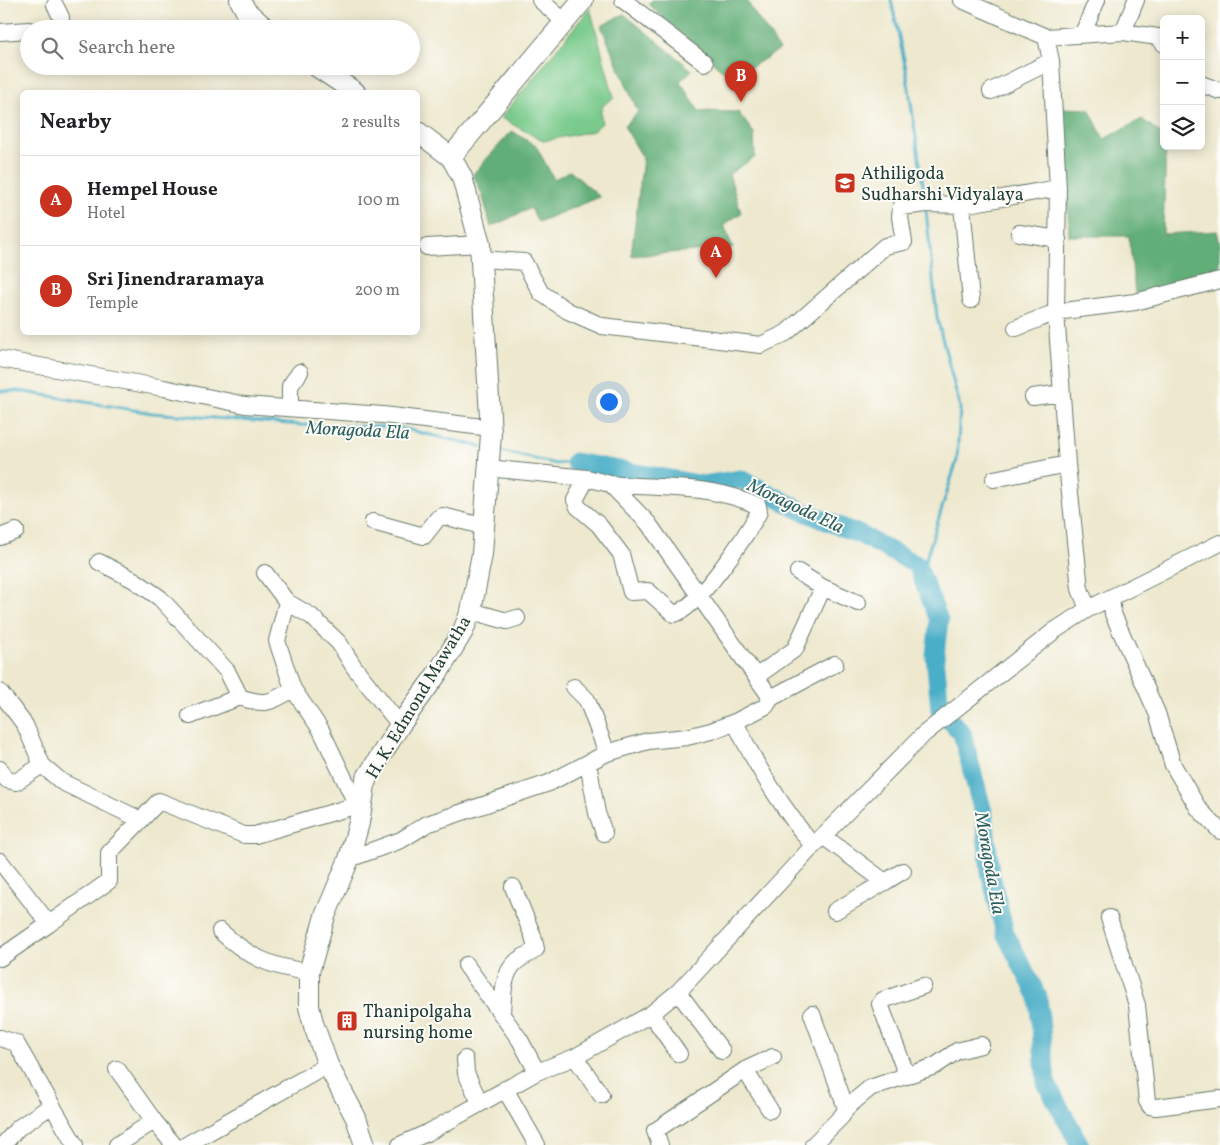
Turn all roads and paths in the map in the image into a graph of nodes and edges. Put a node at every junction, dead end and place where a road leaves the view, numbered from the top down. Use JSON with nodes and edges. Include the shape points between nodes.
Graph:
{"nodes":[{"id":1,"x":240,"y":0,"type":"edge"},
{"id":2,"x":540,"y":0,"type":"edge"},
{"id":3,"x":583,"y":0,"type":"edge"},
{"id":4,"x":623,"y":0,"type":"edge"},
{"id":5,"x":962,"y":0,"type":"edge"},
{"id":6,"x":1097,"y":0,"type":"edge"},
{"id":7,"x":1136,"y":0,"type":"edge"},
{"id":8,"x":58,"y":2,"type":"edge"},
{"id":9,"x":61,"y":20,"type":"edge"},
{"id":10,"x":257,"y":20,"type":"edge"},
{"id":11,"x":565,"y":22,"type":"junction"},
{"id":12,"x":20,"y":31,"type":"edge"},
{"id":13,"x":0,"y":32,"type":"edge"},
{"id":14,"x":1123,"y":32,"type":"junction"},
{"id":15,"x":1083,"y":33,"type":"junction"},
{"id":16,"x":1046,"y":36,"type":"junction"},
{"id":17,"x":1160,"y":39,"type":"edge"},
{"id":18,"x":1051,"y":61,"type":"junction"},
{"id":19,"x":705,"y":63,"type":"dead end"},
{"id":20,"x":328,"y":75,"type":"edge"},
{"id":21,"x":1205,"y":85,"type":"edge"},
{"id":22,"x":348,"y":90,"type":"edge"},
{"id":23,"x":991,"y":90,"type":"dead end"},
{"id":24,"x":1220,"y":91,"type":"edge"},
{"id":25,"x":420,"y":134,"type":"edge"},
{"id":26,"x":450,"y":156,"type":"junction"},
{"id":27,"x":1058,"y":188,"type":"junction"},
{"id":28,"x":962,"y":205,"type":"junction"},
{"id":29,"x":1019,"y":233,"type":"dead end"},
{"id":30,"x":1058,"y":239,"type":"junction"},
{"id":31,"x":427,"y":247,"type":"dead end"},
{"id":32,"x":481,"y":252,"type":"junction"},
{"id":33,"x":1220,"y":280,"type":"edge"},
{"id":34,"x":972,"y":300,"type":"dead end"},
{"id":35,"x":1056,"y":312,"type":"junction"},
{"id":36,"x":1016,"y":328,"type":"dead end"},
{"id":37,"x":0,"y":359,"type":"edge"},
{"id":38,"x":300,"y":372,"type":"dead end"},
{"id":39,"x":1062,"y":393,"type":"junction"},
{"id":40,"x":1033,"y":397,"type":"dead end"},
{"id":41,"x":290,"y":408,"type":"junction"},
{"id":42,"x":491,"y":431,"type":"junction"},
{"id":43,"x":488,"y":464,"type":"junction"},
{"id":44,"x":1067,"y":464,"type":"junction"},
{"id":45,"x":587,"y":478,"type":"junction"},
{"id":46,"x":994,"y":479,"type":"dead end"},
{"id":47,"x":610,"y":484,"type":"junction"},
{"id":48,"x":373,"y":522,"type":"dead end"},
{"id":49,"x":482,"y":526,"type":"junction"},
{"id":50,"x":16,"y":531,"type":"dead end"},
{"id":51,"x":0,"y":537,"type":"edge"},
{"id":52,"x":1220,"y":543,"type":"edge"},
{"id":53,"x":99,"y":562,"type":"dead end"},
{"id":54,"x":798,"y":572,"type":"dead end"},
{"id":55,"x":265,"y":573,"type":"dead end"},
{"id":56,"x":822,"y":587,"type":"junction"},
{"id":57,"x":700,"y":595,"type":"junction"},
{"id":58,"x":1111,"y":598,"type":"junction"},
{"id":59,"x":287,"y":602,"type":"junction"},
{"id":60,"x":858,"y":604,"type":"dead end"},
{"id":61,"x":1088,"y":609,"type":"junction"},
{"id":62,"x":471,"y":611,"type":"junction"},
{"id":63,"x":516,"y":618,"type":"dead end"},
{"id":64,"x":834,"y":664,"type":"dead end"},
{"id":65,"x":757,"y":676,"type":"junction"},
{"id":66,"x":574,"y":687,"type":"dead end"},
{"id":67,"x":293,"y":689,"type":"junction"},
{"id":68,"x":0,"y":692,"type":"edge"},
{"id":69,"x":240,"y":697,"type":"junction"},
{"id":70,"x":771,"y":698,"type":"junction"},
{"id":71,"x":190,"y":716,"type":"dead end"},
{"id":72,"x":735,"y":722,"type":"junction"},
{"id":73,"x":400,"y":725,"type":"junction"},
{"id":74,"x":607,"y":752,"type":"junction"},
{"id":75,"x":588,"y":762,"type":"junction"},
{"id":76,"x":42,"y":765,"type":"junction"},
{"id":77,"x":0,"y":769,"type":"edge"},
{"id":78,"x":361,"y":804,"type":"junction"},
{"id":79,"x":141,"y":820,"type":"junction"},
{"id":80,"x":1220,"y":831,"type":"edge"},
{"id":81,"x":604,"y":833,"type":"dead end"},
{"id":82,"x":818,"y":841,"type":"junction"},
{"id":83,"x":349,"y":859,"type":"junction"},
{"id":84,"x":0,"y":861,"type":"edge"},
{"id":85,"x":903,"y":871,"type":"dead end"},
{"id":86,"x":885,"y":882,"type":"junction"},
{"id":87,"x":514,"y":887,"type":"dead end"},
{"id":88,"x":835,"y":911,"type":"dead end"},
{"id":89,"x":1109,"y":918,"type":"dead end"},
{"id":90,"x":49,"y":924,"type":"junction"},
{"id":91,"x":220,"y":931,"type":"dead end"},
{"id":92,"x":0,"y":958,"type":"edge"},
{"id":93,"x":466,"y":964,"type":"dead end"},
{"id":94,"x":308,"y":972,"type":"junction"},
{"id":95,"x":922,"y":986,"type":"dead end"},
{"id":96,"x":678,"y":992,"type":"junction"},
{"id":97,"x":651,"y":1014,"type":"junction"},
{"id":98,"x":812,"y":1014,"type":"dead end"},
{"id":99,"x":502,"y":1015,"type":"junction"},
{"id":100,"x":0,"y":1038,"type":"edge"},
{"id":101,"x":981,"y":1045,"type":"dead end"},
{"id":102,"x":722,"y":1051,"type":"dead end"},
{"id":103,"x":679,"y":1054,"type":"dead end"},
{"id":104,"x":575,"y":1057,"type":"junction"},
{"id":105,"x":773,"y":1057,"type":"dead end"},
{"id":106,"x":465,"y":1059,"type":"dead end"},
{"id":107,"x":328,"y":1065,"type":"junction"},
{"id":108,"x":117,"y":1069,"type":"dead end"},
{"id":109,"x":745,"y":1070,"type":"junction"},
{"id":110,"x":537,"y":1072,"type":"junction"},
{"id":111,"x":907,"y":1076,"type":"junction"},
{"id":112,"x":505,"y":1089,"type":"junction"},
{"id":113,"x":601,"y":1095,"type":"dead end"},
{"id":114,"x":1220,"y":1099,"type":"edge"},
{"id":115,"x":480,"y":1103,"type":"junction"},
{"id":116,"x":51,"y":1106,"type":"junction"},
{"id":117,"x":846,"y":1108,"type":"junction"},
{"id":118,"x":770,"y":1110,"type":"dead end"},
{"id":119,"x":154,"y":1121,"type":"junction"},
{"id":120,"x":3,"y":1145,"type":"edge"},
{"id":121,"x":75,"y":1145,"type":"edge"},
{"id":122,"x":117,"y":1145,"type":"edge"},
{"id":123,"x":174,"y":1145,"type":"edge"},
{"id":124,"x":186,"y":1145,"type":"edge"},
{"id":125,"x":365,"y":1145,"type":"edge"},
{"id":126,"x":400,"y":1145,"type":"edge"},
{"id":127,"x":536,"y":1145,"type":"edge"},
{"id":128,"x":660,"y":1145,"type":"edge"},
{"id":129,"x":813,"y":1145,"type":"edge"}],
"edges":[{"from":1,"to":10,"type":"main road"},
{"from":2,"to":11,"type":"street"},
{"from":3,"to":11,"type":"main road"},
{"from":4,"to":19,"type":"street"},
{"from":5,"to":16,"type":"street"},
{"from":6,"to":15,"type":"street"},
{"from":7,"to":14,"type":"street"},
{"from":8,"to":9,"type":"street"},
{"from":11,"to":26,"type":"main road"},
{"from":12,"to":13,"type":"street"},
{"from":14,"to":15,"type":"street"},
{"from":14,"to":17,"type":"street"},
{"from":15,"to":16,"type":"street"},
{"from":16,"to":18,"type":"street"},
{"from":18,"to":23,"type":"street"},
{"from":18,"to":27,"type":"street"},
{"from":20,"to":22,"type":"main road"},
{"from":21,"to":24,"type":"street"},
{"from":25,"to":26,"type":"main road","name":"H. K. Edmond Mawatha"},
{"from":26,"to":32,"type":"main road","name":"H. K. Edmond Mawatha","via":[[462,177]]},
{"from":27,"to":28,"type":"street"},
{"from":27,"to":30,"type":"street"},
{"from":28,"to":32,"type":"street","via":[[901,207],[904,242],[885,246],[786,333],[761,345],[602,326],[568,312],[541,293],[524,262]]},
{"from":28,"to":34,"type":"street"},
{"from":29,"to":30,"type":"street"},
{"from":30,"to":35,"type":"street"},
{"from":31,"to":32,"type":"street"},
{"from":32,"to":42,"type":"main road","name":"H. K. Edmond Mawatha"},
{"from":33,"to":35,"type":"street","via":[[1135,302]]},
{"from":35,"to":36,"type":"street"},
{"from":35,"to":39,"type":"street"},
{"from":37,"to":41,"type":"street","via":[[245,405]]},
{"from":38,"to":41,"type":"street","via":[[290,386]]},
{"from":39,"to":40,"type":"street"},
{"from":39,"to":44,"type":"street"},
{"from":41,"to":42,"type":"street","via":[[383,415]]},
{"from":42,"to":43,"type":"main road","name":"H. K. Edmond Mawatha"},
{"from":43,"to":45,"type":"street"},
{"from":43,"to":49,"type":"main road","name":"H. K. Edmond Mawatha"},
{"from":44,"to":46,"type":"street"},
{"from":44,"to":61,"type":"street","via":[[1080,589]]},
{"from":45,"to":47,"type":"street"},
{"from":45,"to":57,"type":"street","via":[[575,500],[578,507],[599,524],[621,554],[632,592],[648,591],[674,614],[681,613]]},
{"from":47,"to":57,"type":"street","via":[[648,523]]},
{"from":47,"to":57,"type":"street","via":[[706,492],[742,498],[758,506],[759,512],[745,536]]},
{"from":48,"to":49,"type":"street","via":[[424,536],[443,516]]},
{"from":49,"to":62,"type":"main road","name":"H. K. Edmond Mawatha","via":[[482,554]]},
{"from":50,"to":51,"type":"street"},
{"from":52,"to":58,"type":"street"},
{"from":53,"to":69,"type":"street","via":[[160,598],[228,671]]},
{"from":54,"to":56,"type":"street"},
{"from":55,"to":59,"type":"street"},
{"from":56,"to":60,"type":"street"},
{"from":56,"to":65,"type":"street","via":[[795,649]]},
{"from":57,"to":65,"type":"street"},
{"from":58,"to":61,"type":"street"},
{"from":58,"to":80,"type":"street","via":[[1113,614],[1157,713],[1173,765],[1198,808]]},
{"from":59,"to":67,"type":"street","via":[[277,641]]},
{"from":59,"to":73,"type":"street","via":[[311,616],[339,643]]},
{"from":61,"to":82,"type":"street","via":[[1054,631],[924,734]]},
{"from":62,"to":63,"type":"street","via":[[507,621]]},
{"from":62,"to":73,"type":"main road","name":"H. K. Edmond Mawatha","via":[[439,671]]},
{"from":64,"to":70,"type":"street"},
{"from":65,"to":70,"type":"street"},
{"from":66,"to":74,"type":"street","via":[[586,700]]},
{"from":67,"to":69,"type":"street","via":[[280,698],[259,704]]},
{"from":67,"to":78,"type":"street","via":[[321,730],[353,796]]},
{"from":68,"to":76,"type":"street","via":[[25,725]]},
{"from":69,"to":71,"type":"street"},
{"from":70,"to":72,"type":"street","via":[[766,706]]},
{"from":72,"to":74,"type":"street","via":[[686,737],[648,741]]},
{"from":72,"to":82,"type":"street","via":[[765,780],[785,810]]},
{"from":73,"to":78,"type":"main road","name":"H. K. Edmond Mawatha","via":[[366,779]]},
{"from":74,"to":75,"type":"street"},
{"from":75,"to":81,"type":"street"},
{"from":75,"to":83,"type":"street","via":[[549,783],[427,824],[401,840]]},
{"from":76,"to":77,"type":"street","via":[[16,782],[7,780]]},
{"from":76,"to":79,"type":"street","via":[[62,782]]},
{"from":78,"to":79,"type":"street","via":[[255,835],[244,835],[159,801]]},
{"from":78,"to":83,"type":"main road","name":"H. K. Edmond Mawatha"},
{"from":79,"to":90,"type":"street","via":[[109,852],[109,881]]},
{"from":82,"to":86,"type":"street"},
{"from":82,"to":96,"type":"street"},
{"from":83,"to":94,"type":"main road","name":"H. K. Edmond Mawatha","via":[[322,924]]},
{"from":84,"to":90,"type":"street"},
{"from":85,"to":86,"type":"street"},
{"from":86,"to":88,"type":"street"},
{"from":87,"to":99,"type":"street","via":[[536,949],[516,961],[510,969],[504,988]]},
{"from":89,"to":114,"type":"street","via":[[1137,1005],[1150,1106]]},
{"from":90,"to":92,"type":"street"},
{"from":91,"to":94,"type":"street","via":[[241,950],[280,968]]},
{"from":93,"to":99,"type":"street"},
{"from":94,"to":107,"type":"main road","name":"H. K. Edmond Mawatha","via":[[309,1007]]},
{"from":95,"to":111,"type":"street","via":[[880,1004]]},
{"from":96,"to":97,"type":"street"},
{"from":96,"to":102,"type":"street"},
{"from":97,"to":103,"type":"street"},
{"from":97,"to":104,"type":"street"},
{"from":98,"to":117,"type":"street"},
{"from":99,"to":110,"type":"street"},
{"from":100,"to":116,"type":"street","via":[[16,1043]]},
{"from":101,"to":111,"type":"street","via":[[957,1052],[935,1066]]},
{"from":104,"to":110,"type":"street"},
{"from":104,"to":113,"type":"street"},
{"from":105,"to":109,"type":"street"},
{"from":106,"to":115,"type":"street","via":[[466,1073]]},
{"from":107,"to":124,"type":"street"},
{"from":107,"to":125,"type":"main road","name":"H. K. Edmond Mawatha","via":[[356,1118]]},
{"from":108,"to":119,"type":"street"},
{"from":109,"to":118,"type":"street"},
{"from":109,"to":128,"type":"street","via":[[655,1130]]},
{"from":110,"to":112,"type":"street"},
{"from":111,"to":117,"type":"street","via":[[879,1084]]},
{"from":112,"to":115,"type":"street"},
{"from":112,"to":127,"type":"street"},
{"from":115,"to":126,"type":"street"},
{"from":116,"to":120,"type":"street","via":[[18,1128]]},
{"from":116,"to":121,"type":"street"},
{"from":117,"to":129,"type":"street"},
{"from":119,"to":122,"type":"street"},
{"from":119,"to":123,"type":"street"}]}
